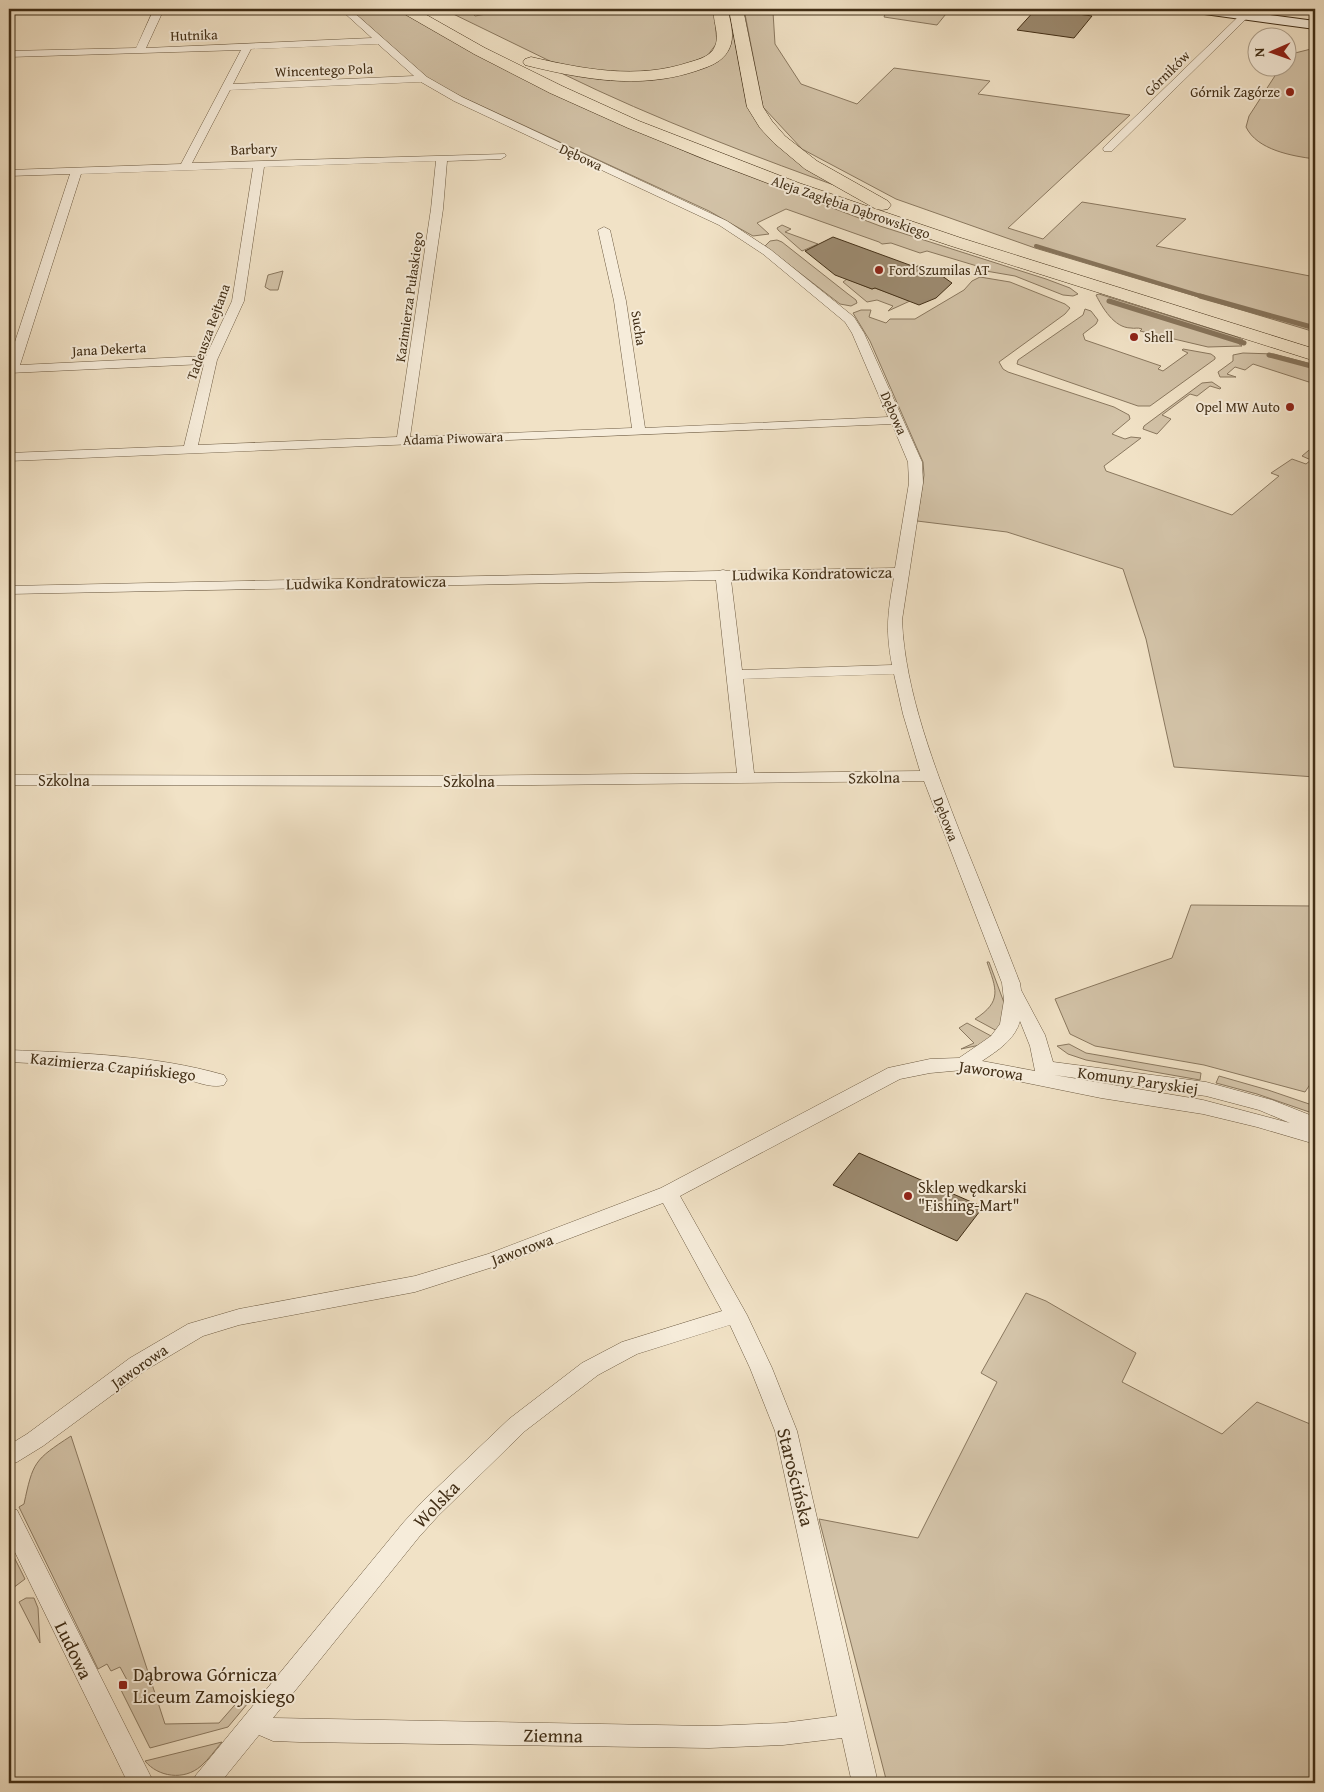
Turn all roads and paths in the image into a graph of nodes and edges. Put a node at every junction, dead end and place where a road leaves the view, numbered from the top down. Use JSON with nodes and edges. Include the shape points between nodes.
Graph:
{"nodes":[{"id":1,"x":159,"y":9,"type":"edge"},
{"id":2,"x":346,"y":9,"type":"edge"},
{"id":3,"x":406,"y":9,"type":"edge"},
{"id":4,"x":432,"y":9,"type":"edge"},
{"id":5,"x":720,"y":9,"type":"edge"},
{"id":6,"x":736,"y":9,"type":"edge"},
{"id":7,"x":1197,"y":9,"type":"edge"},
{"id":8,"x":1240,"y":12,"type":"edge"},
{"id":9,"x":1315,"y":20,"type":"edge"},
{"id":10,"x":1315,"y":25,"type":"edge"},
{"id":11,"x":380,"y":41,"type":"junction"},
{"id":12,"x":247,"y":47,"type":"junction"},
{"id":13,"x":140,"y":51,"type":"junction"},
{"id":14,"x":9,"y":54,"type":"edge"},
{"id":15,"x":531,"y":62,"type":"junction"},
{"id":16,"x":423,"y":79,"type":"junction"},
{"id":17,"x":226,"y":87,"type":"junction"},
{"id":18,"x":1108,"y":149,"type":"dead end"},
{"id":19,"x":501,"y":156,"type":"dead end"},
{"id":20,"x":442,"y":158,"type":"junction"},
{"id":21,"x":259,"y":164,"type":"junction"},
{"id":22,"x":185,"y":166,"type":"junction"},
{"id":23,"x":77,"y":170,"type":"junction"},
{"id":24,"x":9,"y":173,"type":"edge"},
{"id":25,"x":890,"y":209,"type":"junction"},
{"id":26,"x":604,"y":230,"type":"dead end"},
{"id":27,"x":1315,"y":342,"type":"edge"},
{"id":28,"x":1315,"y":355,"type":"edge"},
{"id":29,"x":211,"y":360,"type":"junction"},
{"id":30,"x":10,"y":369,"type":"edge"},
{"id":31,"x":898,"y":420,"type":"junction"},
{"id":32,"x":639,"y":431,"type":"junction"},
{"id":33,"x":404,"y":440,"type":"junction"},
{"id":34,"x":190,"y":450,"type":"junction"},
{"id":35,"x":9,"y":457,"type":"edge"},
{"id":36,"x":901,"y":572,"type":"junction"},
{"id":37,"x":723,"y":574,"type":"junction"},
{"id":38,"x":9,"y":590,"type":"edge"},
{"id":39,"x":901,"y":669,"type":"junction"},
{"id":40,"x":734,"y":675,"type":"junction"},
{"id":41,"x":930,"y":776,"type":"junction"},
{"id":42,"x":746,"y":779,"type":"junction"},
{"id":43,"x":9,"y":780,"type":"edge"},
{"id":44,"x":1011,"y":984,"type":"junction"},
{"id":45,"x":9,"y":1056,"type":"edge"},
{"id":46,"x":963,"y":1064,"type":"junction"},
{"id":47,"x":1045,"y":1073,"type":"junction"},
{"id":48,"x":216,"y":1080,"type":"dead end"},
{"id":49,"x":1315,"y":1125,"type":"edge"},
{"id":50,"x":1315,"y":1137,"type":"edge"},
{"id":51,"x":668,"y":1193,"type":"junction"},
{"id":52,"x":736,"y":1315,"type":"junction"},
{"id":53,"x":9,"y":1456,"type":"edge"},
{"id":54,"x":9,"y":1517,"type":"edge"},
{"id":55,"x":254,"y":1722,"type":"junction"},
{"id":56,"x":853,"y":1725,"type":"junction"},
{"id":57,"x":141,"y":1783,"type":"edge"},
{"id":58,"x":205,"y":1783,"type":"edge"},
{"id":59,"x":865,"y":1783,"type":"edge"}],
"edges":[{"from":1,"to":13,"type":"street"},
{"from":2,"to":11,"type":"street","name":"Dębowa"},
{"from":3,"to":28,"type":"main road","name":"Aleja Zagłębia Dąbrowskiego","via":[[597,108],[706,154],[924,233]]},
{"from":4,"to":15,"type":"main road","name":"Aleja Zagłębia Dąbrowskiego"},
{"from":5,"to":15,"type":"main road","via":[[725,40],[721,51],[708,61],[683,70],[647,76],[611,76],[579,73]]},
{"from":6,"to":25,"type":"main road","via":[[755,107],[764,121],[786,145],[810,163]]},
{"from":7,"to":8,"type":"main road"},
{"from":8,"to":9,"type":"main road"},
{"from":8,"to":10,"type":"main road"},
{"from":8,"to":18,"type":"street","name":"Górników","via":[[1148,113]]},
{"from":11,"to":12,"type":"street","name":"Hutnika"},
{"from":11,"to":16,"type":"street","name":"Dębowa"},
{"from":12,"to":13,"type":"street","name":"Hutnika"},
{"from":12,"to":17,"type":"street"},
{"from":13,"to":14,"type":"street","name":"Hutnika"},
{"from":15,"to":25,"type":"main road","name":"Aleja Zagłębia Dąbrowskiego","via":[[671,127]]},
{"from":16,"to":17,"type":"street","name":"Wincentego Pola"},
{"from":16,"to":31,"type":"street","name":"Dębowa","via":[[466,103],[709,216],[753,242],[850,320]]},
{"from":17,"to":22,"type":"street"},
{"from":19,"to":20,"type":"street","name":"Barbary"},
{"from":20,"to":21,"type":"street","name":"Barbary"},
{"from":20,"to":33,"type":"street","name":"Kazimierza Pułaskiego"},
{"from":21,"to":22,"type":"street","name":"Barbary"},
{"from":21,"to":29,"type":"street","name":"Tadeusza Rejtana","via":[[238,301]]},
{"from":22,"to":23,"type":"street","name":"Barbary"},
{"from":23,"to":24,"type":"street","name":"Barbary"},
{"from":23,"to":30,"type":"street"},
{"from":25,"to":27,"type":"main road","name":"Aleja Zagłębia Dąbrowskiego"},
{"from":26,"to":32,"type":"street","name":"Sucha","via":[[620,300]]},
{"from":29,"to":30,"type":"street","name":"Jana Dekerta"},
{"from":29,"to":34,"type":"street","name":"Tadeusza Rejtana"},
{"from":31,"to":32,"type":"street","name":"Adama Piwowara"},
{"from":31,"to":36,"type":"street","name":"Dębowa","via":[[917,475]]},
{"from":32,"to":33,"type":"street","name":"Adama Piwowara"},
{"from":33,"to":34,"type":"street","name":"Adama Piwowara"},
{"from":34,"to":35,"type":"street","name":"Adama Piwowara"},
{"from":36,"to":37,"type":"street","name":"Ludwika Kondratowicza"},
{"from":36,"to":39,"type":"street","name":"Dębowa","via":[[894,630]]},
{"from":37,"to":38,"type":"street","name":"Ludwika Kondratowicza"},
{"from":37,"to":40,"type":"street","name":"Ludwika Kondratowicza"},
{"from":39,"to":40,"type":"street"},
{"from":39,"to":41,"type":"street","name":"Dębowa"},
{"from":40,"to":42,"type":"street","name":"Ludwika Kondratowicza"},
{"from":41,"to":42,"type":"street","name":"Szkolna"},
{"from":41,"to":44,"type":"street","name":"Dębowa"},
{"from":42,"to":43,"type":"street","name":"Szkolna"},
{"from":44,"to":46,"type":"street","name":"Dębowa","via":[[1012,1022],[1002,1037]]},
{"from":44,"to":47,"type":"street","via":[[1039,1041]]},
{"from":45,"to":48,"type":"street","name":"Kazimierza Czapińskiego","via":[[193,1072]]},
{"from":46,"to":47,"type":"street","name":"Jaworowa"},
{"from":46,"to":51,"type":"street","name":"Jaworowa","via":[[930,1066],[887,1076]]},
{"from":47,"to":49,"type":"street","name":"Komuny Paryskiej","via":[[1171,1083],[1206,1089],[1265,1105]]},
{"from":47,"to":50,"type":"street","name":"Komuny Paryskiej","via":[[1101,1091],[1212,1109]]},
{"from":51,"to":52,"type":"street","name":"Starościńska"},
{"from":51,"to":53,"type":"street","name":"Jaworowa","via":[[432,1280],[247,1316],[196,1330],[138,1364]]},
{"from":52,"to":55,"type":"street","name":"Wolska","via":[[618,1354],[574,1380],[517,1426],[430,1508]]},
{"from":52,"to":56,"type":"street","name":"Starościńska","via":[[764,1372],[786,1431]]},
{"from":54,"to":57,"type":"street","name":"Ludowa"},
{"from":55,"to":56,"type":"street","name":"Ziemna","via":[[273,1730],[300,1731],[709,1737],[783,1734]]},
{"from":55,"to":58,"type":"street","name":"Wolska"},
{"from":56,"to":59,"type":"street","name":"Starościńska"}]}
